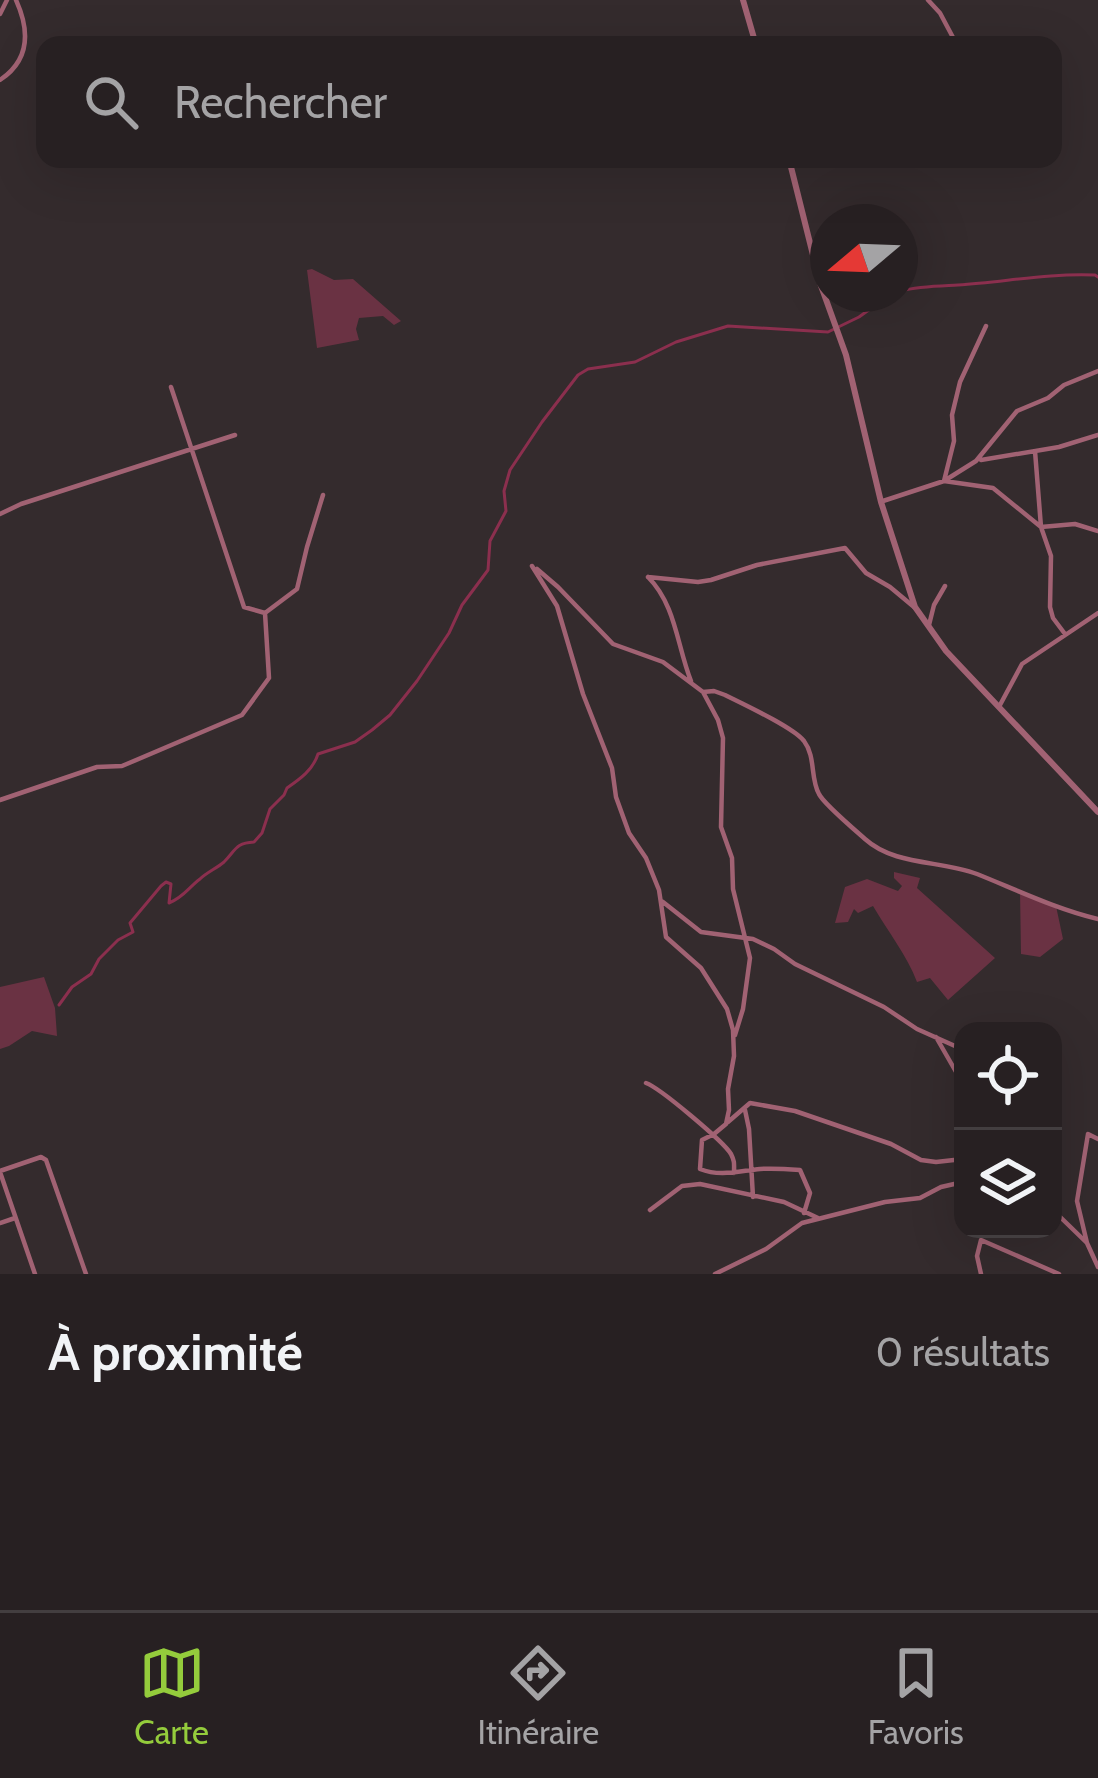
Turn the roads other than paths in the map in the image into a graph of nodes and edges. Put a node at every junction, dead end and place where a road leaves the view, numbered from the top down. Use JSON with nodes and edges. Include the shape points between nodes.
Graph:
{"nodes":[{"id":1,"x":7,"y":0,"type":"edge"},
{"id":2,"x":16,"y":0,"type":"edge"},
{"id":3,"x":742,"y":0,"type":"edge"},
{"id":4,"x":928,"y":0,"type":"edge"},
{"id":5,"x":0,"y":14,"type":"edge"},
{"id":6,"x":753,"y":36,"type":"edge"},
{"id":7,"x":952,"y":36,"type":"edge"},
{"id":8,"x":0,"y":80,"type":"edge"},
{"id":9,"x":792,"y":168,"type":"edge"},
{"id":10,"x":986,"y":326,"type":"dead end"},
{"id":11,"x":1098,"y":371,"type":"edge"},
{"id":12,"x":170,"y":387,"type":"dead end"},
{"id":13,"x":235,"y":435,"type":"dead end"},
{"id":14,"x":1098,"y":435,"type":"edge"},
{"id":15,"x":191,"y":449,"type":"junction"},
{"id":16,"x":1035,"y":452,"type":"junction"},
{"id":17,"x":976,"y":461,"type":"junction"},
{"id":18,"x":944,"y":481,"type":"junction"},
{"id":19,"x":323,"y":495,"type":"dead end"},
{"id":20,"x":880,"y":502,"type":"junction"},
{"id":21,"x":0,"y":514,"type":"edge"},
{"id":22,"x":1040,"y":527,"type":"junction"},
{"id":23,"x":1098,"y":531,"type":"edge"},
{"id":24,"x":945,"y":586,"type":"dead end"},
{"id":25,"x":915,"y":607,"type":"junction"},
{"id":26,"x":1098,"y":613,"type":"edge"},
{"id":27,"x":265,"y":614,"type":"junction"},
{"id":28,"x":928,"y":629,"type":"junction"},
{"id":29,"x":1065,"y":634,"type":"junction"},
{"id":30,"x":691,"y":682,"type":"junction"},
{"id":31,"x":703,"y":692,"type":"junction"},
{"id":32,"x":998,"y":709,"type":"junction"},
{"id":33,"x":0,"y":800,"type":"edge"},
{"id":34,"x":1098,"y":812,"type":"edge"},
{"id":35,"x":661,"y":899,"type":"junction"},
{"id":36,"x":1098,"y":919,"type":"edge"},
{"id":37,"x":747,"y":939,"type":"junction"},
{"id":38,"x":934,"y":1036,"type":"junction"},
{"id":39,"x":734,"y":1040,"type":"junction"},
{"id":40,"x":954,"y":1045,"type":"edge"},
{"id":41,"x":954,"y":1069,"type":"edge"},
{"id":42,"x":646,"y":1083,"type":"dead end"},
{"id":43,"x":745,"y":1110,"type":"junction"},
{"id":44,"x":726,"y":1124,"type":"junction"},
{"id":45,"x":714,"y":1134,"type":"junction"},
{"id":46,"x":1098,"y":1138,"type":"edge"},
{"id":47,"x":954,"y":1160,"type":"edge"},
{"id":48,"x":751,"y":1170,"type":"junction"},
{"id":49,"x":0,"y":1171,"type":"edge"},
{"id":50,"x":734,"y":1173,"type":"junction"},
{"id":51,"x":954,"y":1184,"type":"edge"},
{"id":52,"x":753,"y":1197,"type":"junction"},
{"id":53,"x":650,"y":1210,"type":"dead end"},
{"id":54,"x":804,"y":1213,"type":"junction"},
{"id":55,"x":16,"y":1218,"type":"junction"},
{"id":56,"x":818,"y":1218,"type":"junction"},
{"id":57,"x":1062,"y":1219,"type":"edge"},
{"id":58,"x":0,"y":1223,"type":"edge"},
{"id":59,"x":1087,"y":1243,"type":"junction"},
{"id":60,"x":1098,"y":1267,"type":"edge"},
{"id":61,"x":35,"y":1274,"type":"edge"},
{"id":62,"x":86,"y":1274,"type":"edge"},
{"id":63,"x":716,"y":1274,"type":"edge"},
{"id":64,"x":981,"y":1274,"type":"edge"},
{"id":65,"x":1059,"y":1274,"type":"edge"}],
"edges":[{"from":1,"to":5,"type":"street"},
{"from":2,"to":8,"type":"street","via":[[26,49]]},
{"from":3,"to":6,"type":"street"},
{"from":4,"to":7,"type":"street"},
{"from":9,"to":20,"type":"street"},
{"from":10,"to":18,"type":"street","via":[[960,382]]},
{"from":11,"to":17,"type":"street","via":[[1017,411]]},
{"from":12,"to":15,"type":"street"},
{"from":13,"to":15,"type":"street"},
{"from":14,"to":16,"type":"street"},
{"from":15,"to":21,"type":"street"},
{"from":15,"to":27,"type":"street","via":[[244,607]]},
{"from":16,"to":17,"type":"street"},
{"from":16,"to":22,"type":"street"},
{"from":17,"to":18,"type":"street"},
{"from":18,"to":20,"type":"street"},
{"from":18,"to":22,"type":"street","via":[[993,488]]},
{"from":19,"to":27,"type":"street","via":[[297,589]]},
{"from":20,"to":25,"type":"street"},
{"from":22,"to":23,"type":"street"},
{"from":22,"to":29,"type":"street","via":[[1051,556],[1052,613]]},
{"from":24,"to":28,"type":"street"},
{"from":25,"to":28,"type":"street"},
{"from":25,"to":30,"type":"street","via":[[845,548],[711,580],[648,577],[671,614]]},
{"from":26,"to":29,"type":"street"},
{"from":27,"to":33,"type":"street","via":[[269,678],[242,715],[122,766]]},
{"from":28,"to":32,"type":"street"},
{"from":29,"to":32,"type":"street","via":[[1022,664]]},
{"from":30,"to":31,"type":"street"},
{"from":30,"to":35,"type":"street","via":[[613,644],[532,566],[557,605],[629,833]]},
{"from":31,"to":36,"type":"street","via":[[725,695],[797,734],[808,745],[818,794],[880,851],[975,873]]},
{"from":31,"to":37,"type":"street","via":[[723,738],[721,827]]},
{"from":32,"to":34,"type":"street"},
{"from":35,"to":37,"type":"street","via":[[701,932]]},
{"from":35,"to":39,"type":"street","via":[[667,937],[710,979]]},
{"from":37,"to":38,"type":"street"},
{"from":37,"to":39,"type":"street","via":[[749,973]]},
{"from":38,"to":40,"type":"street"},
{"from":38,"to":41,"type":"street"},
{"from":39,"to":44,"type":"street"},
{"from":42,"to":45,"type":"street"},
{"from":43,"to":44,"type":"street"},
{"from":43,"to":47,"type":"street","via":[[750,1103],[795,1111],[921,1160]]},
{"from":43,"to":48,"type":"street"},
{"from":44,"to":45,"type":"street"},
{"from":45,"to":50,"type":"street","via":[[733,1157]]},
{"from":45,"to":50,"type":"street","via":[[702,1140],[700,1168]]},
{"from":46,"to":59,"type":"street","via":[[1088,1134],[1077,1201]]},
{"from":48,"to":50,"type":"street"},
{"from":48,"to":52,"type":"street"},
{"from":48,"to":54,"type":"street","via":[[800,1170],[810,1193]]},
{"from":49,"to":55,"type":"street"},
{"from":49,"to":62,"type":"street","via":[[46,1160]]},
{"from":51,"to":56,"type":"street"},
{"from":52,"to":53,"type":"street","via":[[682,1186]]},
{"from":52,"to":54,"type":"street"},
{"from":54,"to":56,"type":"street"},
{"from":55,"to":58,"type":"street"},
{"from":55,"to":61,"type":"street"},
{"from":56,"to":63,"type":"street"},
{"from":57,"to":59,"type":"street"},
{"from":59,"to":60,"type":"street"},
{"from":64,"to":65,"type":"street","via":[[980,1240]]}]}
